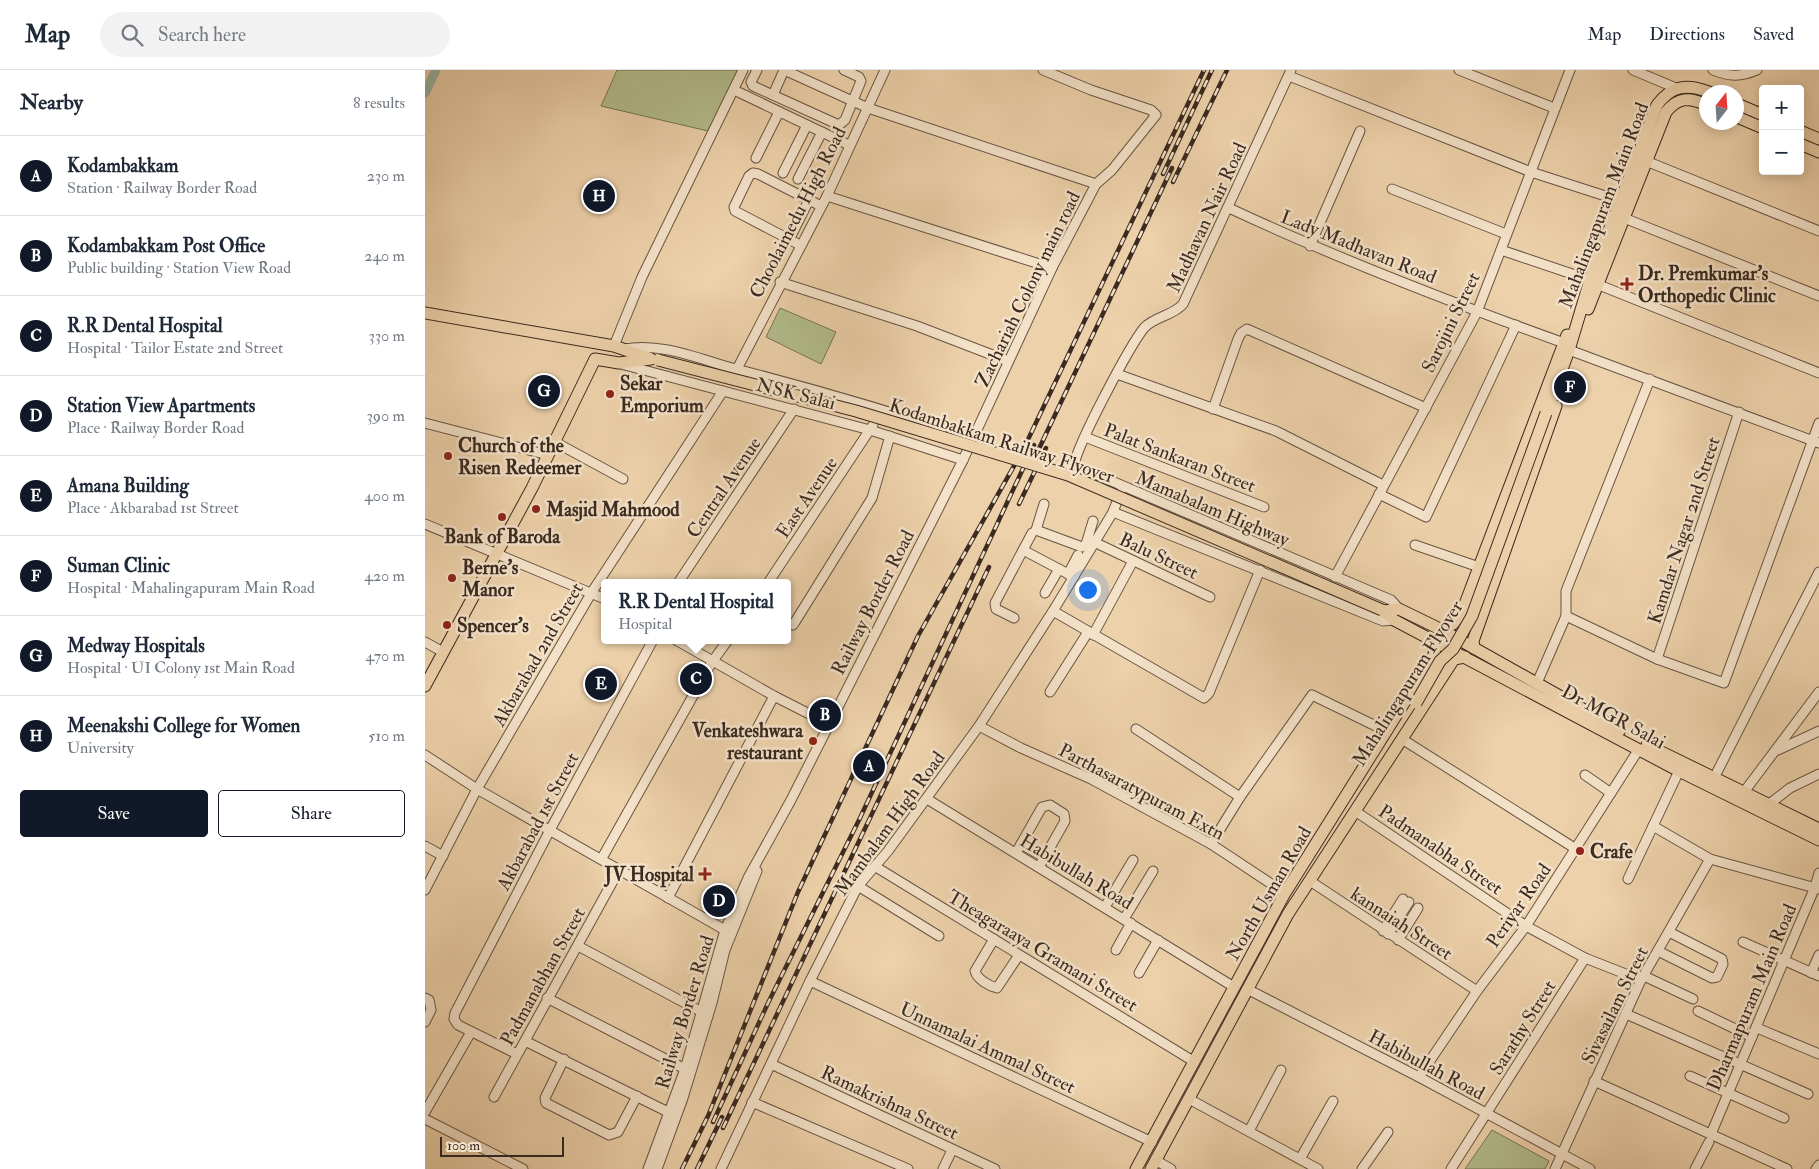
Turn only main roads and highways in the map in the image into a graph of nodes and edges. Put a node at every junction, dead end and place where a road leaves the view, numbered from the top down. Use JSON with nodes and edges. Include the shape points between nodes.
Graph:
{"nodes":[{"id":1,"x":1699,"y":89,"type":"edge"},
{"id":2,"x":1699,"y":103,"type":"edge"},
{"id":3,"x":1744,"y":107,"type":"edge"},
{"id":4,"x":1759,"y":113,"type":"edge"},
{"id":5,"x":1744,"y":120,"type":"edge"},
{"id":6,"x":1759,"y":126,"type":"edge"},
{"id":7,"x":1804,"y":133,"type":"edge"},
{"id":8,"x":1819,"y":139,"type":"edge"},
{"id":9,"x":1804,"y":146,"type":"edge"},
{"id":10,"x":1819,"y":152,"type":"edge"},
{"id":11,"x":1625,"y":202,"type":"junction"},
{"id":12,"x":1594,"y":283,"type":"junction"},
{"id":13,"x":425,"y":313,"type":"edge"},
{"id":14,"x":1568,"y":346,"type":"junction"},
{"id":15,"x":654,"y":359,"type":"junction"},
{"id":16,"x":1554,"y":389,"type":"junction"},
{"id":17,"x":1397,"y":615,"type":"junction"},
{"id":18,"x":1442,"y":630,"type":"junction"},
{"id":19,"x":1431,"y":640,"type":"junction"},
{"id":20,"x":1474,"y":648,"type":"junction"},
{"id":21,"x":1465,"y":657,"type":"junction"},
{"id":22,"x":1424,"y":672,"type":"junction"},
{"id":23,"x":1439,"y":682,"type":"junction"},
{"id":24,"x":425,"y":686,"type":"edge"},
{"id":25,"x":1818,"y":828,"type":"edge"},
{"id":26,"x":1819,"y":840,"type":"edge"},
{"id":27,"x":1306,"y":875,"type":"junction"},
{"id":28,"x":1153,"y":1165,"type":"edge"},
{"id":29,"x":1135,"y":1169,"type":"edge"}],
"edges":[{"from":1,"to":11,"type":"main road","name":"Mahalingapuram Main Road","via":[[1676,88],[1657,105]]},
{"from":2,"to":11,"type":"main road","name":"Mahalingapuram Main Road","via":[[1684,98],[1673,103],[1666,112]]},
{"from":3,"to":4,"type":"main road"},
{"from":5,"to":6,"type":"main road"},
{"from":7,"to":8,"type":"main road"},
{"from":9,"to":10,"type":"main road"},
{"from":11,"to":12,"type":"main road","name":"Mahalingapuram Main Road"},
{"from":11,"to":12,"type":"main road","name":"Mahalingapuram Main Road","via":[[1624,218]]},
{"from":12,"to":14,"type":"main road","name":"Mahalingapuram Main Road"},
{"from":13,"to":15,"type":"main road","name":"Kodambakkam Railway Flyover","via":[[619,347]]},
{"from":14,"to":16,"type":"main road","name":"Mahalingapuram Main Road"},
{"from":14,"to":18,"type":"main road","via":[[1462,612],[1453,624]]},
{"from":15,"to":17,"type":"main road","name":"Kodambakkam Railway Flyover","bridge":true,"via":[[856,411],[1075,478]]},
{"from":15,"to":24,"type":"main road","name":"Kodambakkam Railway Flyover","via":[[619,364],[595,359],[555,442]]},
{"from":16,"to":20,"type":"main road","via":[[1556,406],[1473,641]]},
{"from":16,"to":27,"type":"main road","name":"Mahalingapuram Flyover","bridge":true,"via":[[1472,616]]},
{"from":17,"to":18,"type":"main road","name":"Dr MGR Salai"},
{"from":17,"to":19,"type":"main road","name":"Dr MGR Salai"},
{"from":18,"to":20,"type":"main road","name":"Dr MGR Salai"},
{"from":19,"to":21,"type":"main road","name":"Dr MGR Salai"},
{"from":19,"to":22,"type":"main road","name":"North Usman Road","via":[[1434,655]]},
{"from":20,"to":25,"type":"main road","name":"Dr MGR Salai","via":[[1642,743]]},
{"from":21,"to":23,"type":"main road","name":"North Usman Road","via":[[1453,659]]},
{"from":21,"to":26,"type":"main road","name":"Dr MGR Salai","via":[[1679,771]]},
{"from":22,"to":23,"type":"main road"},
{"from":22,"to":27,"type":"main road","name":"North Usman Road","via":[[1386,731]]},
{"from":23,"to":27,"type":"main road","name":"North Usman Road","via":[[1355,811]]},
{"from":27,"to":28,"type":"main road","name":"North Usman Road"},
{"from":27,"to":29,"type":"main road","name":"North Usman Road","via":[[1285,893]]}]}
